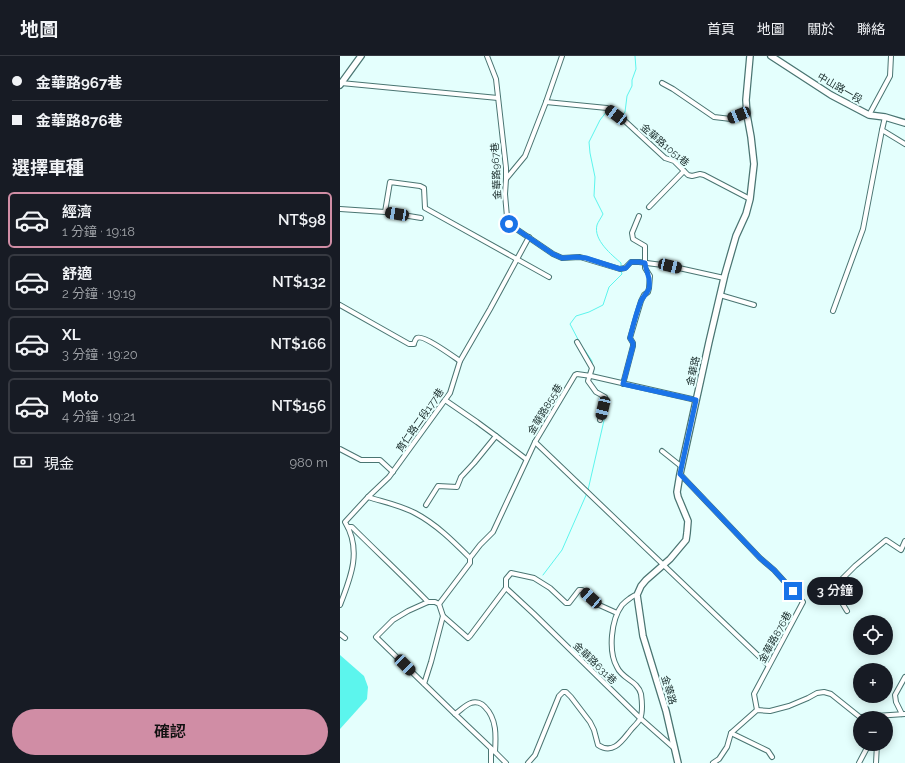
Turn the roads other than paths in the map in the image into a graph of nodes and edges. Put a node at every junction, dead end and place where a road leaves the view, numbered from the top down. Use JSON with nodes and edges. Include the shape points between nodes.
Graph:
{"nodes":[{"id":1,"x":360,"y":56,"type":"edge"},
{"id":2,"x":487,"y":56,"type":"edge"},
{"id":3,"x":562,"y":56,"type":"edge"},
{"id":4,"x":750,"y":56,"type":"edge"},
{"id":5,"x":771,"y":56,"type":"edge"},
{"id":6,"x":891,"y":56,"type":"edge"},
{"id":7,"x":662,"y":83,"type":"dead end"},
{"id":8,"x":341,"y":84,"type":"edge"},
{"id":9,"x":498,"y":98,"type":"junction"},
{"id":10,"x":546,"y":102,"type":"junction"},
{"id":11,"x":868,"y":114,"type":"junction"},
{"id":12,"x":747,"y":115,"type":"junction"},
{"id":13,"x":886,"y":117,"type":"junction"},
{"id":14,"x":905,"y":123,"type":"edge"},
{"id":15,"x":882,"y":130,"type":"junction"},
{"id":16,"x":905,"y":144,"type":"edge"},
{"id":17,"x":684,"y":171,"type":"junction"},
{"id":18,"x":506,"y":179,"type":"junction"},
{"id":19,"x":750,"y":199,"type":"junction"},
{"id":20,"x":649,"y":207,"type":"dead end"},
{"id":21,"x":340,"y":209,"type":"edge"},
{"id":22,"x":385,"y":212,"type":"junction"},
{"id":23,"x":639,"y":216,"type":"dead end"},
{"id":24,"x":421,"y":218,"type":"dead end"},
{"id":25,"x":529,"y":237,"type":"junction"},
{"id":26,"x":517,"y":259,"type":"junction"},
{"id":27,"x":645,"y":263,"type":"junction"},
{"id":28,"x":549,"y":277,"type":"dead end"},
{"id":29,"x":724,"y":278,"type":"junction"},
{"id":30,"x":720,"y":295,"type":"junction"},
{"id":31,"x":340,"y":305,"type":"edge"},
{"id":32,"x":754,"y":305,"type":"dead end"},
{"id":33,"x":833,"y":311,"type":"dead end"},
{"id":34,"x":577,"y":342,"type":"dead end"},
{"id":35,"x":460,"y":361,"type":"junction"},
{"id":36,"x":591,"y":376,"type":"junction"},
{"id":37,"x":623,"y":384,"type":"junction"},
{"id":38,"x":444,"y":400,"type":"junction"},
{"id":39,"x":696,"y":400,"type":"junction"},
{"id":40,"x":600,"y":420,"type":"dead end"},
{"id":41,"x":496,"y":436,"type":"junction"},
{"id":42,"x":535,"y":442,"type":"junction"},
{"id":43,"x":340,"y":449,"type":"edge"},
{"id":44,"x":662,"y":451,"type":"dead end"},
{"id":45,"x":526,"y":459,"type":"junction"},
{"id":46,"x":682,"y":467,"type":"junction"},
{"id":47,"x":393,"y":472,"type":"junction"},
{"id":48,"x":680,"y":474,"type":"junction"},
{"id":49,"x":368,"y":497,"type":"junction"},
{"id":50,"x":426,"y":505,"type":"dead end"},
{"id":51,"x":341,"y":519,"type":"edge"},
{"id":52,"x":346,"y":522,"type":"junction"},
{"id":53,"x":348,"y":526,"type":"junction"},
{"id":54,"x":905,"y":541,"type":"edge"},
{"id":55,"x":470,"y":558,"type":"junction"},
{"id":56,"x":663,"y":565,"type":"junction"},
{"id":57,"x":506,"y":588,"type":"junction"},
{"id":58,"x":340,"y":591,"type":"edge"},
{"id":59,"x":344,"y":595,"type":"junction"},
{"id":60,"x":637,"y":595,"type":"junction"},
{"id":61,"x":428,"y":602,"type":"junction"},
{"id":62,"x":439,"y":604,"type":"junction"},
{"id":63,"x":340,"y":605,"type":"edge"},
{"id":64,"x":847,"y":610,"type":"dead end"},
{"id":65,"x":617,"y":613,"type":"junction"},
{"id":66,"x":443,"y":616,"type":"junction"},
{"id":67,"x":340,"y":634,"type":"edge"},
{"id":68,"x":345,"y":638,"type":"dead end"},
{"id":69,"x":768,"y":666,"type":"junction"},
{"id":70,"x":905,"y":677,"type":"edge"},
{"id":71,"x":424,"y":684,"type":"junction"},
{"id":72,"x":757,"y":710,"type":"junction"},
{"id":73,"x":853,"y":712,"type":"edge"},
{"id":74,"x":455,"y":714,"type":"junction"},
{"id":75,"x":904,"y":714,"type":"edge"},
{"id":76,"x":893,"y":715,"type":"edge"},
{"id":77,"x":640,"y":718,"type":"junction"},
{"id":78,"x":732,"y":733,"type":"junction"},
{"id":79,"x":674,"y":748,"type":"junction"},
{"id":80,"x":493,"y":750,"type":"junction"},
{"id":81,"x":865,"y":751,"type":"edge"},
{"id":82,"x":877,"y":751,"type":"edge"},
{"id":83,"x":772,"y":756,"type":"dead end"},
{"id":84,"x":491,"y":763,"type":"edge"},
{"id":85,"x":506,"y":763,"type":"edge"},
{"id":86,"x":528,"y":763,"type":"edge"},
{"id":87,"x":678,"y":763,"type":"edge"},
{"id":88,"x":713,"y":763,"type":"edge"},
{"id":89,"x":859,"y":763,"type":"edge"},
{"id":90,"x":876,"y":763,"type":"edge"}],
"edges":[{"from":1,"to":8,"type":"street"},
{"from":2,"to":9,"type":"street","name":"金華路967巷","via":[[496,79]]},
{"from":3,"to":10,"type":"street"},
{"from":4,"to":12,"type":"street","name":"金華路"},
{"from":5,"to":11,"type":"street","name":"中山路一段","via":[[831,96]]},
{"from":6,"to":11,"type":"street","via":[[890,76]]},
{"from":7,"to":12,"type":"street","via":[[714,117],[731,119]]},
{"from":8,"to":9,"type":"street"},
{"from":9,"to":18,"type":"street","name":"金華路967巷"},
{"from":10,"to":17,"type":"street","name":"金華路1051巷","via":[[606,108]]},
{"from":10,"to":18,"type":"street","via":[[525,156]]},
{"from":11,"to":13,"type":"street","name":"中山路一段"},
{"from":12,"to":19,"type":"street","name":"金華路","via":[[754,164]]},
{"from":13,"to":14,"type":"street","name":"中山路一段"},
{"from":13,"to":15,"type":"street"},
{"from":15,"to":16,"type":"street"},
{"from":15,"to":33,"type":"street","via":[[863,229]]},
{"from":17,"to":19,"type":"street","name":"金華路1051巷","via":[[692,176],[704,175]]},
{"from":17,"to":20,"type":"street"},
{"from":18,"to":25,"type":"street","name":"金華路967巷","via":[[509,224]]},
{"from":19,"to":29,"type":"street","name":"金華路"},
{"from":21,"to":22,"type":"street"},
{"from":22,"to":24,"type":"street"},
{"from":22,"to":26,"type":"street","via":[[390,182],[420,186],[424,188],[425,208]]},
{"from":23,"to":27,"type":"street","via":[[632,233],[633,239],[645,246]]},
{"from":25,"to":26,"type":"street","name":"育仁路二段177巷"},
{"from":25,"to":27,"type":"street","name":"金華路967巷","via":[[562,258],[586,258],[620,269],[626,268],[631,262]]},
{"from":26,"to":28,"type":"street"},
{"from":26,"to":35,"type":"street","name":"育仁路二段177巷"},
{"from":27,"to":29,"type":"street","name":"金華路967巷"},
{"from":27,"to":37,"type":"street","via":[[650,276],[649,288],[641,300],[630,338],[633,346]]},
{"from":29,"to":30,"type":"street","name":"金華路"},
{"from":30,"to":32,"type":"street"},
{"from":30,"to":39,"type":"street","name":"金華路"},
{"from":31,"to":35,"type":"street","via":[[409,344],[414,344],[418,337],[422,338]]},
{"from":34,"to":36,"type":"street","via":[[592,368]]},
{"from":35,"to":38,"type":"street","name":"育仁路二段177巷","via":[[450,393]]},
{"from":36,"to":37,"type":"street","name":"金華路855巷"},
{"from":36,"to":40,"type":"street","via":[[588,381],[596,392],[605,397]]},
{"from":36,"to":42,"type":"street","name":"金華路855巷","via":[[575,375]]},
{"from":37,"to":39,"type":"street","name":"金華路855巷"},
{"from":38,"to":41,"type":"street"},
{"from":38,"to":47,"type":"street","name":"育仁路二段177巷"},
{"from":39,"to":46,"type":"street","name":"金華路"},
{"from":41,"to":45,"type":"street"},
{"from":41,"to":50,"type":"street","via":[[461,477],[457,487],[438,486]]},
{"from":42,"to":45,"type":"street","name":"金華路855巷"},
{"from":42,"to":56,"type":"street"},
{"from":43,"to":47,"type":"street","via":[[361,460],[380,460]]},
{"from":44,"to":46,"type":"street"},
{"from":45,"to":55,"type":"street","name":"金華路855巷","via":[[494,532]]},
{"from":46,"to":48,"type":"street","name":"金華路"},
{"from":47,"to":49,"type":"street","name":"育仁路二段177巷"},
{"from":48,"to":56,"type":"street","name":"金華路","via":[[677,492],[688,520],[688,533],[678,551]]},
{"from":48,"to":69,"type":"street","name":"金華路876巷","via":[[803,602]]},
{"from":49,"to":52,"type":"street","name":"育仁路二段177巷"},
{"from":49,"to":55,"type":"street","via":[[415,513],[444,533]]},
{"from":51,"to":52,"type":"street"},
{"from":52,"to":53,"type":"street"},
{"from":53,"to":59,"type":"street","via":[[354,545],[354,556]]},
{"from":53,"to":61,"type":"street","via":[[352,527]]},
{"from":54,"to":64,"type":"street","via":[[901,550],[886,540],[833,588]]},
{"from":55,"to":62,"type":"street","name":"金華路855巷","via":[[470,563]]},
{"from":56,"to":60,"type":"street","name":"金華路","via":[[646,580]]},
{"from":56,"to":69,"type":"street"},
{"from":57,"to":65,"type":"street","via":[[506,579],[511,573],[534,578],[566,603],[582,590],[597,604]]},
{"from":57,"to":66,"type":"street","via":[[468,638]]},
{"from":57,"to":77,"type":"street","name":"金華路631巷"},
{"from":58,"to":59,"type":"street"},
{"from":59,"to":63,"type":"street"},
{"from":60,"to":65,"type":"street","via":[[633,595],[622,604]]},
{"from":60,"to":79,"type":"street","name":"金華路","via":[[643,636],[666,711]]},
{"from":61,"to":62,"type":"street"},
{"from":61,"to":71,"type":"street","via":[[393,620],[376,637]]},
{"from":62,"to":66,"type":"street"},
{"from":65,"to":77,"type":"street","via":[[612,634],[612,654],[617,669],[638,687],[642,706]]},
{"from":66,"to":71,"type":"street"},
{"from":67,"to":68,"type":"street"},
{"from":69,"to":72,"type":"street","name":"金華路876巷","via":[[754,694]]},
{"from":70,"to":75,"type":"street","via":[[896,694],[896,702]]},
{"from":71,"to":74,"type":"street"},
{"from":72,"to":73,"type":"street","via":[[770,711],[789,706],[824,692],[831,694]]},
{"from":72,"to":78,"type":"street"},
{"from":74,"to":80,"type":"street"},
{"from":74,"to":80,"type":"street","via":[[472,703],[482,703],[494,722],[496,736]]},
{"from":75,"to":76,"type":"street"},
{"from":77,"to":79,"type":"street","name":"金華路631巷"},
{"from":77,"to":86,"type":"street","via":[[617,746],[600,746],[590,722],[571,697],[563,692],[559,696],[535,755]]},
{"from":78,"to":83,"type":"street","via":[[768,751]]},
{"from":78,"to":88,"type":"street","via":[[727,747]]},
{"from":79,"to":87,"type":"street","name":"金華路"},
{"from":80,"to":84,"type":"street"},
{"from":80,"to":85,"type":"street"},
{"from":81,"to":89,"type":"street"},
{"from":82,"to":90,"type":"street"}]}
